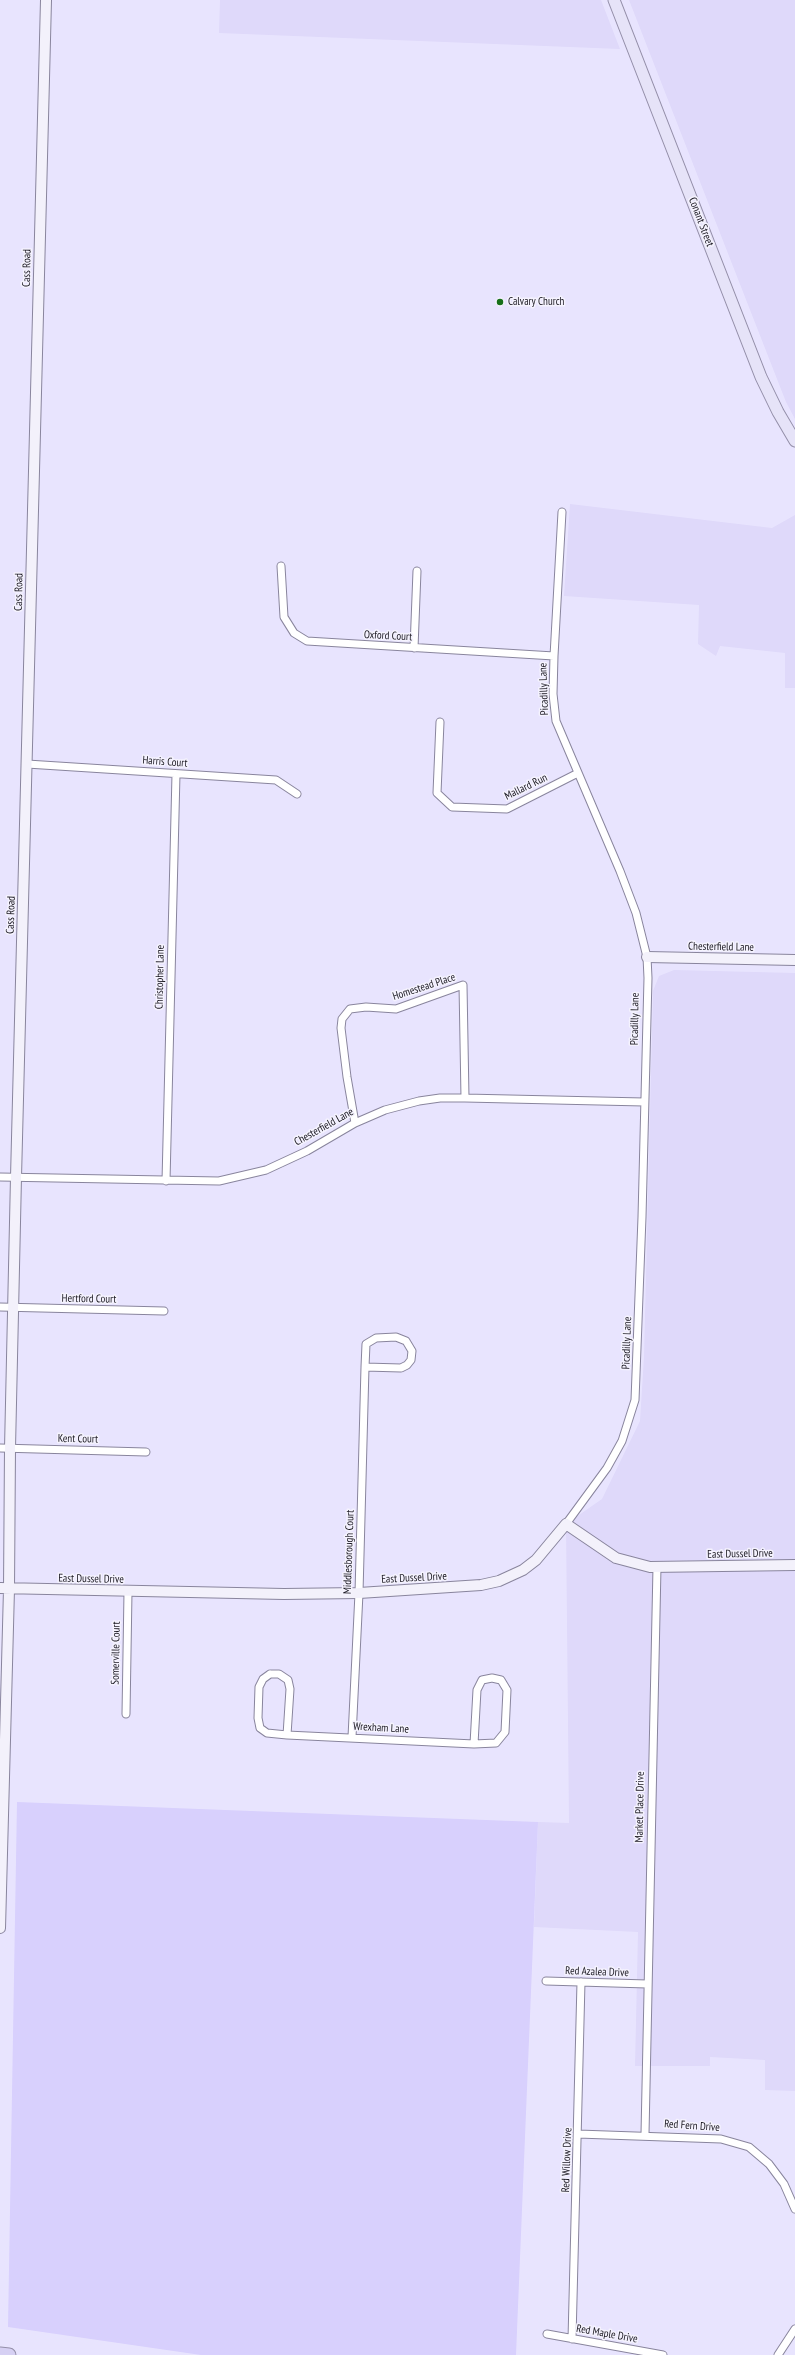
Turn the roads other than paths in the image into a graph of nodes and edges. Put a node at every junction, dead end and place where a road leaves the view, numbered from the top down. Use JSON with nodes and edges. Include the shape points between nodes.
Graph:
{"nodes":[{"id":1,"x":46,"y":0,"type":"edge"},
{"id":2,"x":614,"y":0,"type":"edge"},
{"id":3,"x":795,"y":442,"type":"edge"},
{"id":4,"x":562,"y":512,"type":"dead end"},
{"id":5,"x":282,"y":566,"type":"dead end"},
{"id":6,"x":417,"y":571,"type":"dead end"},
{"id":7,"x":414,"y":648,"type":"junction"},
{"id":8,"x":554,"y":656,"type":"junction"},
{"id":9,"x":440,"y":722,"type":"dead end"},
{"id":10,"x":27,"y":764,"type":"junction"},
{"id":11,"x":578,"y":773,"type":"junction"},
{"id":12,"x":176,"y":774,"type":"junction"},
{"id":13,"x":297,"y":794,"type":"dead end"},
{"id":14,"x":647,"y":957,"type":"junction"},
{"id":15,"x":795,"y":960,"type":"edge"},
{"id":16,"x":465,"y":1098,"type":"junction"},
{"id":17,"x":644,"y":1102,"type":"junction"},
{"id":18,"x":355,"y":1123,"type":"junction"},
{"id":19,"x":0,"y":1177,"type":"edge"},
{"id":20,"x":16,"y":1178,"type":"junction"},
{"id":21,"x":166,"y":1181,"type":"junction"},
{"id":22,"x":0,"y":1307,"type":"edge"},
{"id":23,"x":13,"y":1308,"type":"junction"},
{"id":24,"x":164,"y":1311,"type":"dead end"},
{"id":25,"x":365,"y":1367,"type":"junction"},
{"id":26,"x":5,"y":1448,"type":"edge"},
{"id":27,"x":146,"y":1452,"type":"dead end"},
{"id":28,"x":566,"y":1524,"type":"junction"},
{"id":29,"x":795,"y":1565,"type":"edge"},
{"id":30,"x":657,"y":1567,"type":"junction"},
{"id":31,"x":4,"y":1589,"type":"edge"},
{"id":32,"x":128,"y":1592,"type":"junction"},
{"id":33,"x":359,"y":1593,"type":"junction"},
{"id":34,"x":126,"y":1714,"type":"dead end"},
{"id":35,"x":2,"y":1727,"type":"edge"},
{"id":36,"x":287,"y":1735,"type":"junction"},
{"id":37,"x":352,"y":1737,"type":"junction"},
{"id":38,"x":474,"y":1744,"type":"junction"},
{"id":39,"x":1,"y":1862,"type":"edge"},
{"id":40,"x":0,"y":1928,"type":"edge"},
{"id":41,"x":546,"y":1981,"type":"dead end"},
{"id":42,"x":581,"y":1982,"type":"junction"},
{"id":43,"x":647,"y":1984,"type":"junction"},
{"id":44,"x":578,"y":2134,"type":"junction"},
{"id":45,"x":645,"y":2134,"type":"junction"},
{"id":46,"x":795,"y":2209,"type":"edge"},
{"id":47,"x":795,"y":2329,"type":"edge"},
{"id":48,"x":547,"y":2334,"type":"dead end"},
{"id":49,"x":572,"y":2339,"type":"junction"},
{"id":50,"x":0,"y":2354,"type":"edge"},
{"id":51,"x":9,"y":2355,"type":"edge"},
{"id":52,"x":663,"y":2355,"type":"edge"},
{"id":53,"x":778,"y":2355,"type":"edge"}],
"edges":[{"from":1,"to":10,"type":"street","name":"Cass Road"},
{"from":2,"to":3,"type":"main road","name":"Conant Street","via":[[764,382]]},
{"from":4,"to":8,"type":"street","name":"Picadilly Lane"},
{"from":5,"to":7,"type":"street","name":"Oxford Court","via":[[284,617],[298,636],[315,643]]},
{"from":6,"to":7,"type":"street"},
{"from":7,"to":8,"type":"street","name":"Oxford Court"},
{"from":8,"to":11,"type":"street","name":"Picadilly Lane","via":[[553,694],[556,721]]},
{"from":9,"to":11,"type":"street","name":"Mallard Run","via":[[437,793],[452,807],[507,809]]},
{"from":10,"to":12,"type":"street","name":"Harris Court"},
{"from":10,"to":20,"type":"street","name":"Cass Road"},
{"from":11,"to":14,"type":"street","name":"Picadilly Lane","via":[[636,913]]},
{"from":12,"to":13,"type":"street","name":"Harris Court","via":[[276,780]]},
{"from":12,"to":21,"type":"street","name":"Christopher Lane"},
{"from":14,"to":15,"type":"street","name":"Chesterfield Lane"},
{"from":14,"to":17,"type":"street","name":"Picadilly Lane"},
{"from":16,"to":17,"type":"street","name":"Chesterfield Lane"},
{"from":16,"to":18,"type":"street","name":"Chesterfield Lane","via":[[440,1098],[404,1104]]},
{"from":16,"to":18,"type":"street","name":"Homestead Place","via":[[463,985],[396,1009],[350,1009],[342,1019],[347,1077]]},
{"from":17,"to":28,"type":"street","name":"Picadilly Lane","via":[[635,1400],[622,1440],[607,1468]]},
{"from":18,"to":21,"type":"street","name":"Chesterfield Lane","via":[[289,1160],[259,1172],[219,1181]]},
{"from":19,"to":20,"type":"street","name":"Chesterfield Lane"},
{"from":20,"to":21,"type":"street","name":"Chesterfield Lane"},
{"from":20,"to":23,"type":"street","name":"Cass Road"},
{"from":22,"to":23,"type":"street","name":"Hertford Court"},
{"from":23,"to":24,"type":"street","name":"Hertford Court"},
{"from":23,"to":26,"type":"street","name":"Cass Road"},
{"from":25,"to":25,"type":"street","name":"Middlesborough Court","via":[[400,1368],[411,1360],[412,1351],[406,1341],[396,1337],[376,1338],[366,1344]]},
{"from":25,"to":33,"type":"street","name":"Middlesborough Court"},
{"from":26,"to":27,"type":"street","name":"Kent Court"},
{"from":26,"to":31,"type":"street","name":"Cass Road"},
{"from":28,"to":30,"type":"street","name":"East Dussel Drive","via":[[616,1558]]},
{"from":28,"to":33,"type":"street","name":"East Dussel Drive","via":[[536,1560],[512,1577],[481,1585]]},
{"from":29,"to":30,"type":"street","name":"East Dussel Drive"},
{"from":30,"to":43,"type":"street","name":"Market Place Drive"},
{"from":31,"to":32,"type":"street","name":"East Dussel Drive"},
{"from":31,"to":35,"type":"street","name":"Cass Road"},
{"from":32,"to":33,"type":"street","name":"East Dussel Drive"},
{"from":32,"to":34,"type":"street","name":"Somerville Court"},
{"from":33,"to":37,"type":"street","name":"Middlesborough Court"},
{"from":35,"to":39,"type":"street","name":"Cass Road"},
{"from":36,"to":36,"type":"street","name":"Wrexham Lane","via":[[267,1733],[260,1728],[259,1687],[263,1679],[270,1674],[279,1674],[288,1680],[290,1689]]},
{"from":36,"to":37,"type":"street","name":"Wrexham Lane"},
{"from":37,"to":38,"type":"street","name":"Wrexham Lane"},
{"from":38,"to":38,"type":"street","name":"Wrexham Lane","via":[[496,1743],[505,1732],[507,1690],[501,1680],[482,1680],[477,1690]]},
{"from":39,"to":40,"type":"street","name":"Cass Road"},
{"from":41,"to":42,"type":"street","name":"Red Azalea Drive"},
{"from":42,"to":43,"type":"street","name":"Red Azalea Drive"},
{"from":42,"to":44,"type":"street","name":"Red Willow Drive"},
{"from":43,"to":45,"type":"street","name":"Market Place Drive"},
{"from":44,"to":45,"type":"street","name":"Red Fern Drive"},
{"from":44,"to":49,"type":"street","name":"Red Willow Drive"},
{"from":45,"to":46,"type":"street","name":"Red Fern Drive","via":[[721,2138],[749,2147],[769,2164],[784,2184]]},
{"from":47,"to":53,"type":"street"},
{"from":48,"to":49,"type":"street","name":"Red Maple Drive"},
{"from":49,"to":52,"type":"street","name":"Red Maple Drive"},
{"from":50,"to":51,"type":"highway"}]}
